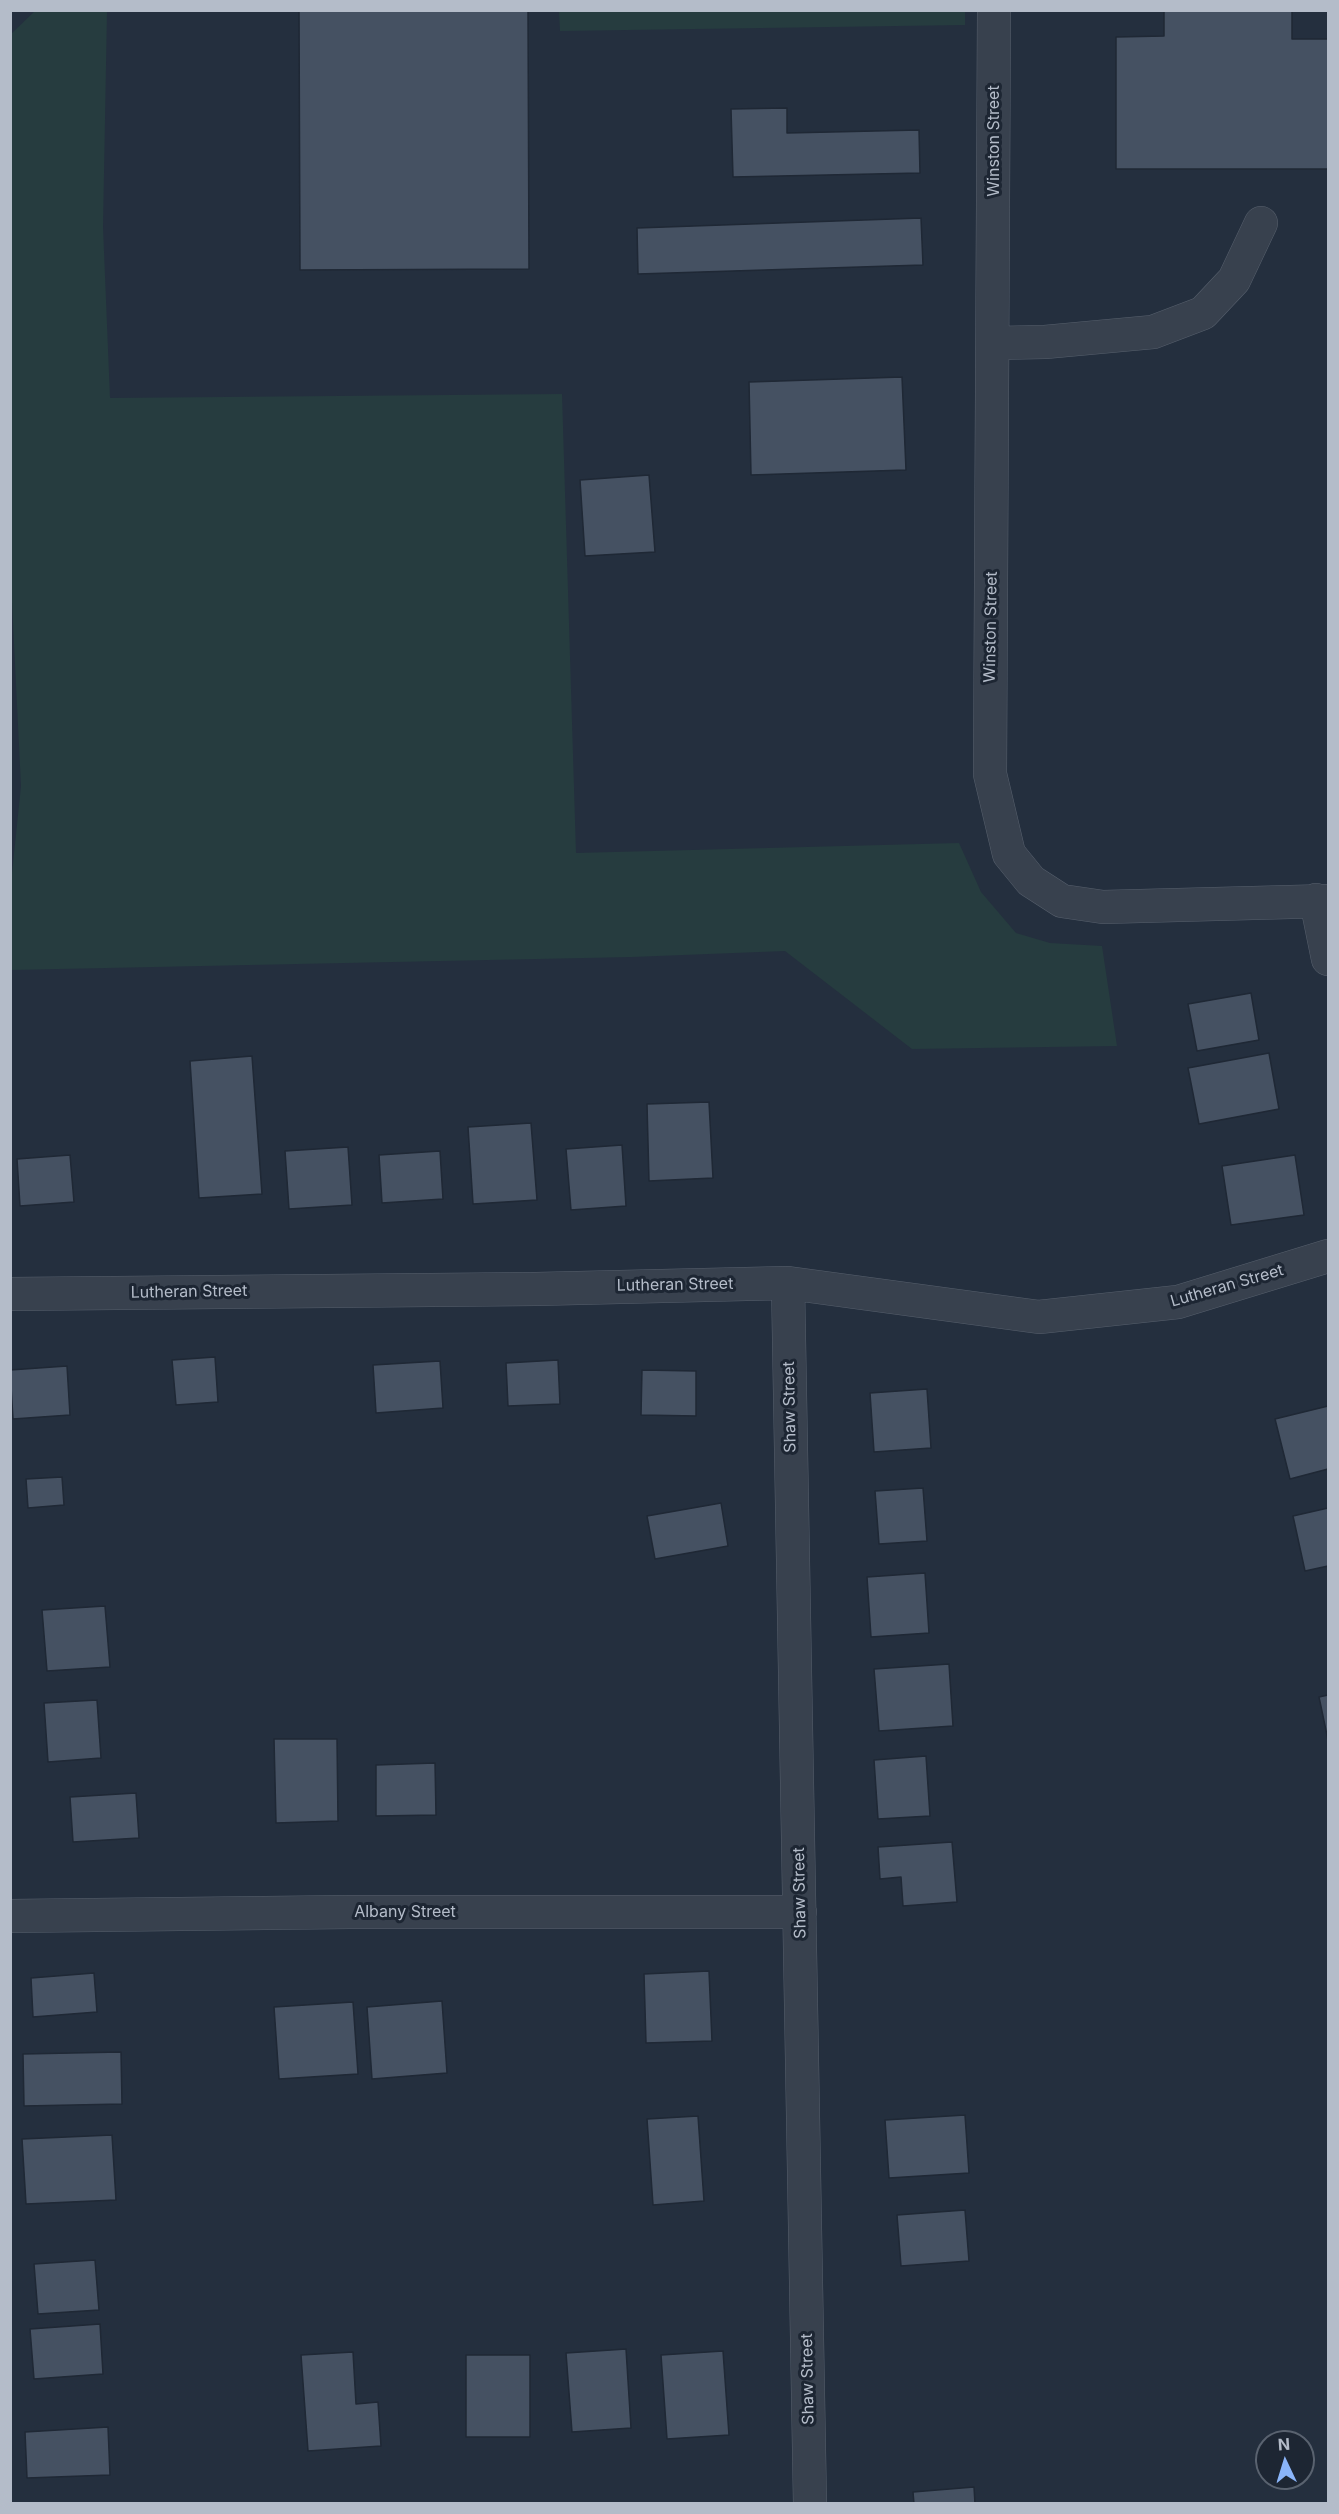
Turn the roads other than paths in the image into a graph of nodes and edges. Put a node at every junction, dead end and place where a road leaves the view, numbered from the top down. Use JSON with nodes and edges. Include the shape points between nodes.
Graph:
{"nodes":[{"id":1,"x":994,"y":10,"type":"edge"},
{"id":2,"x":1261,"y":224,"type":"dead end"},
{"id":3,"x":994,"y":343,"type":"junction"},
{"id":4,"x":1322,"y":901,"type":"edge"},
{"id":5,"x":1329,"y":959,"type":"edge"},
{"id":6,"x":1329,"y":1256,"type":"edge"},
{"id":7,"x":788,"y":1282,"type":"junction"},
{"id":8,"x":10,"y":1294,"type":"edge"},
{"id":9,"x":800,"y":1912,"type":"junction"},
{"id":10,"x":10,"y":1916,"type":"edge"},
{"id":11,"x":810,"y":2504,"type":"edge"}],
"edges":[{"from":1,"to":3,"type":"street","name":"Winston Street"},
{"from":2,"to":3,"type":"street","via":[[1234,280],[1203,313],[1153,332]]},
{"from":3,"to":4,"type":"street","name":"Winston Street","via":[[990,774],[1009,854],[1031,881],[1062,901],[1103,907]]},
{"from":4,"to":5,"type":"street","name":"Winston Street"},
{"from":6,"to":7,"type":"street","name":"Lutheran Street","via":[[1178,1302],[1039,1317]]},
{"from":7,"to":8,"type":"street","name":"Lutheran Street","via":[[536,1289]]},
{"from":7,"to":9,"type":"street","name":"Shaw Street"},
{"from":9,"to":10,"type":"street","name":"Albany Street"},
{"from":9,"to":11,"type":"street","name":"Shaw Street"}]}
